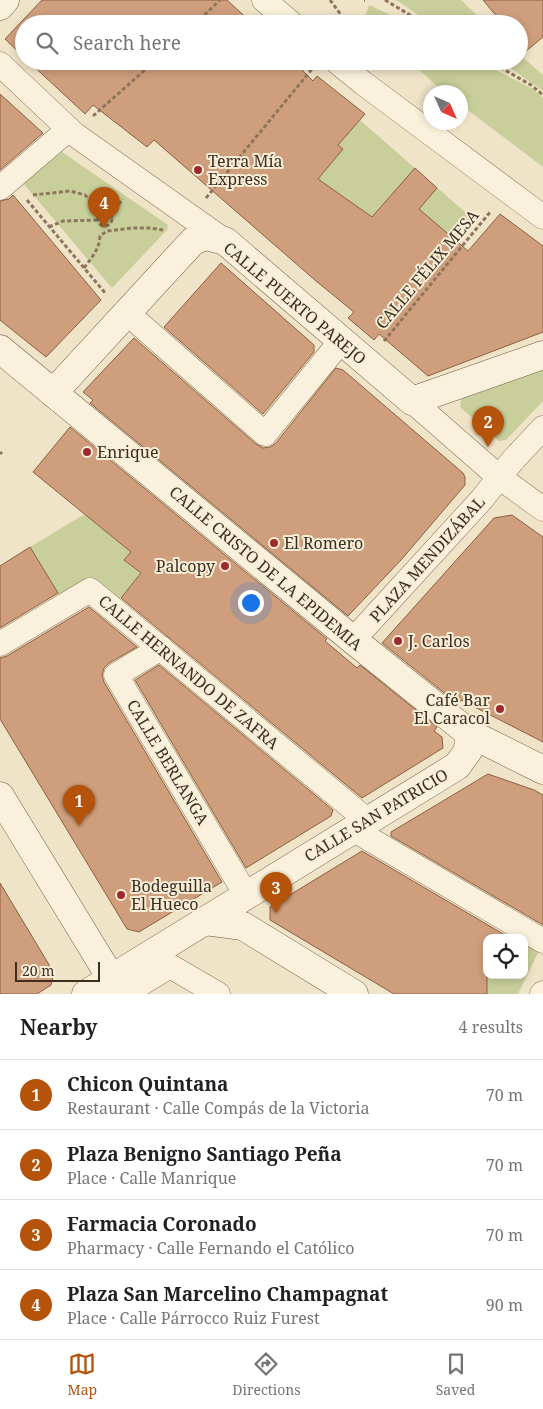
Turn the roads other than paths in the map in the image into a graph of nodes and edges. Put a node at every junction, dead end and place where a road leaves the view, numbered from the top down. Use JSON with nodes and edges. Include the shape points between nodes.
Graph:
{"nodes":[{"id":1,"x":5,"y":0,"type":"edge"},
{"id":2,"x":264,"y":0,"type":"edge"},
{"id":3,"x":0,"y":6,"type":"edge"},
{"id":4,"x":282,"y":15,"type":"edge"},
{"id":5,"x":0,"y":64,"type":"edge"},
{"id":6,"x":339,"y":70,"type":"edge"},
{"id":7,"x":72,"y":132,"type":"junction"},
{"id":8,"x":0,"y":188,"type":"edge"},
{"id":9,"x":543,"y":217,"type":"edge"},
{"id":10,"x":225,"y":241,"type":"junction"},
{"id":11,"x":120,"y":306,"type":"junction"},
{"id":12,"x":341,"y":341,"type":"junction"},
{"id":13,"x":0,"y":349,"type":"edge"},
{"id":14,"x":543,"y":355,"type":"edge"},
{"id":15,"x":53,"y":393,"type":"junction"},
{"id":16,"x":412,"y":401,"type":"junction"},
{"id":17,"x":543,"y":428,"type":"edge"},
{"id":18,"x":500,"y":477,"type":"junction"},
{"id":19,"x":543,"y":510,"type":"edge"},
{"id":20,"x":353,"y":640,"type":"junction"},
{"id":21,"x":0,"y":644,"type":"edge"},
{"id":22,"x":161,"y":648,"type":"junction"},
{"id":23,"x":469,"y":733,"type":"junction"},
{"id":24,"x":543,"y":770,"type":"edge"},
{"id":25,"x":0,"y":796,"type":"edge"},
{"id":26,"x":361,"y":826,"type":"junction"},
{"id":27,"x":246,"y":895,"type":"junction"},
{"id":28,"x":205,"y":921,"type":"junction"},
{"id":29,"x":543,"y":941,"type":"edge"},
{"id":30,"x":117,"y":986,"type":"edge"},
{"id":31,"x":86,"y":994,"type":"edge"},
{"id":32,"x":218,"y":994,"type":"edge"},
{"id":33,"x":354,"y":994,"type":"edge"}],
"edges":[{"from":1,"to":3,"type":"street"},
{"from":2,"to":4,"type":"street"},
{"from":5,"to":7,"type":"street"},
{"from":6,"to":9,"type":"street","via":[[363,83]]},
{"from":7,"to":8,"type":"street"},
{"from":7,"to":10,"type":"street"},
{"from":10,"to":11,"type":"street","name":"CALLE PUERTO PAREJO","via":[[206,236],[193,241]]},
{"from":10,"to":12,"type":"street","name":"CALLE PUERTO PAREJO"},
{"from":11,"to":12,"type":"street","via":[[265,434]]},
{"from":11,"to":15,"type":"street","name":"CALLE PUERTO PAREJO"},
{"from":12,"to":16,"type":"street","name":"CALLE PUERTO PAREJO"},
{"from":13,"to":15,"type":"street","name":"CALLE CRISTO DE LA EPIDEMIA"},
{"from":14,"to":16,"type":"street"},
{"from":15,"to":20,"type":"street","name":"CALLE CRISTO DE LA EPIDEMIA"},
{"from":16,"to":18,"type":"street"},
{"from":17,"to":18,"type":"street","name":"PLAZA MENDIZÁBAL"},
{"from":18,"to":19,"type":"street"},
{"from":18,"to":20,"type":"street","name":"PLAZA MENDIZÁBAL"},
{"from":20,"to":23,"type":"street","name":"CALLE CRISTO DE LA EPIDEMIA"},
{"from":21,"to":22,"type":"street","name":"CALLE HERNANDO DE ZAFRA","via":[[90,590]]},
{"from":22,"to":26,"type":"street","name":"CALLE HERNANDO DE ZAFRA"},
{"from":22,"to":27,"type":"street","name":"CALLE BERLANGA","via":[[116,676]]},
{"from":23,"to":24,"type":"street","name":"CALLE CRISTO DE LA EPIDEMIA"},
{"from":23,"to":26,"type":"street","name":"CALLE SAN PATRICIO","via":[[468,751],[457,766]]},
{"from":25,"to":30,"type":"street"},
{"from":26,"to":27,"type":"street","name":"CALLE SAN PATRICIO"},
{"from":26,"to":29,"type":"street","name":"CALLE HERNANDO DE ZAFRA"},
{"from":27,"to":28,"type":"street","name":"CALLE SAN PATRICIO"},
{"from":28,"to":30,"type":"street","name":"CALLE SAN PATRICIO"},
{"from":28,"to":33,"type":"street","via":[[243,926]]},
{"from":30,"to":31,"type":"street","name":"CALLE SAN PATRICIO"},
{"from":30,"to":32,"type":"street","via":[[170,966]]}]}
